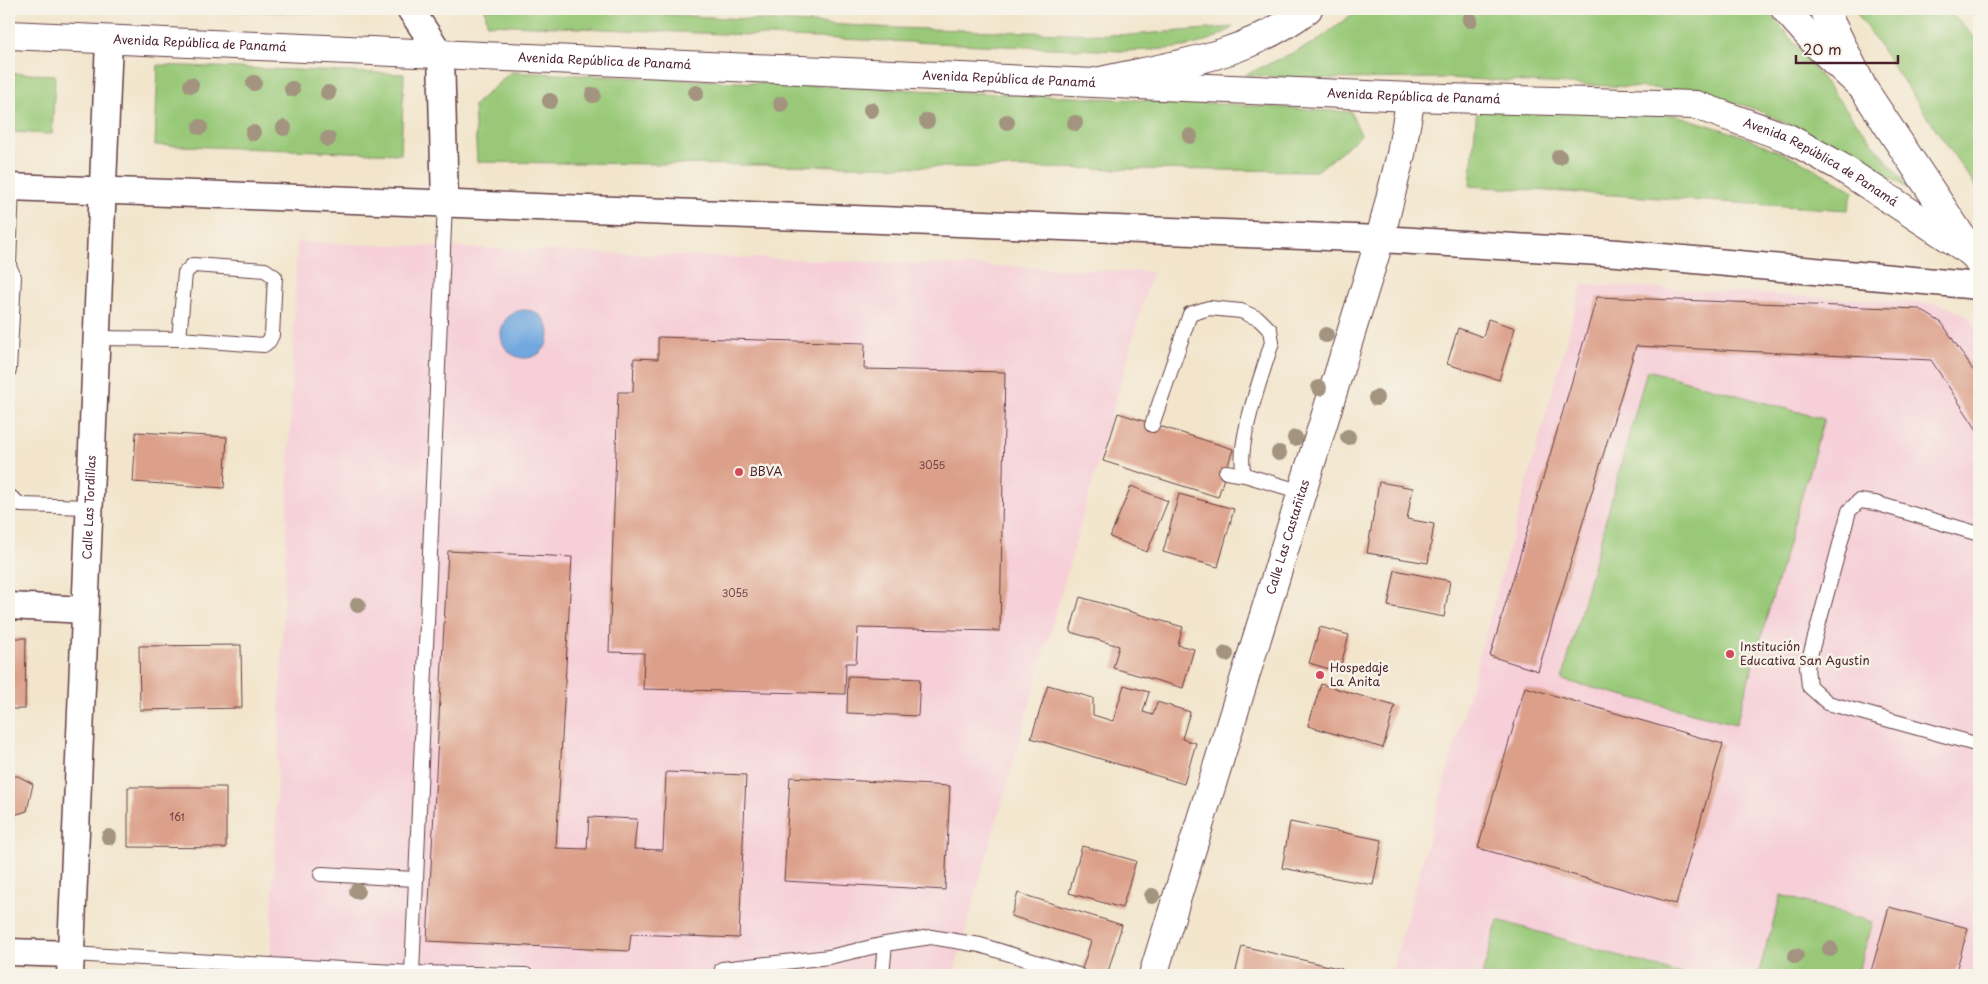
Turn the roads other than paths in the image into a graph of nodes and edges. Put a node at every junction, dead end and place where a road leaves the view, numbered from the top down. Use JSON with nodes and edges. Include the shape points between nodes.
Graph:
{"nodes":[{"id":1,"x":410,"y":9,"type":"edge"},
{"id":2,"x":1308,"y":9,"type":"edge"},
{"id":3,"x":1785,"y":9,"type":"edge"},
{"id":4,"x":1824,"y":9,"type":"edge"},
{"id":5,"x":9,"y":35,"type":"edge"},
{"id":6,"x":109,"y":41,"type":"junction"},
{"id":7,"x":441,"y":55,"type":"junction"},
{"id":8,"x":1096,"y":82,"type":"junction"},
{"id":9,"x":1863,"y":88,"type":"junction"},
{"id":10,"x":1410,"y":97,"type":"junction"},
{"id":11,"x":11,"y":187,"type":"edge"},
{"id":12,"x":101,"y":190,"type":"junction"},
{"id":13,"x":445,"y":203,"type":"junction"},
{"id":14,"x":1380,"y":239,"type":"junction"},
{"id":15,"x":1976,"y":258,"type":"edge"},
{"id":16,"x":9,"y":264,"type":"edge"},
{"id":17,"x":1979,"y":286,"type":"edge"},
{"id":18,"x":96,"y":338,"type":"junction"},
{"id":19,"x":179,"y":339,"type":"junction"},
{"id":20,"x":9,"y":370,"type":"edge"},
{"id":21,"x":1152,"y":425,"type":"dead end"},
{"id":22,"x":1226,"y":472,"type":"dead end"},
{"id":23,"x":1245,"y":476,"type":"junction"},
{"id":24,"x":1302,"y":492,"type":"junction"},
{"id":25,"x":9,"y":496,"type":"edge"},
{"id":26,"x":15,"y":507,"type":"edge"},
{"id":27,"x":89,"y":507,"type":"junction"},
{"id":28,"x":1979,"y":534,"type":"edge"},
{"id":29,"x":9,"y":606,"type":"edge"},
{"id":30,"x":85,"y":610,"type":"junction"},
{"id":31,"x":1979,"y":745,"type":"edge"},
{"id":32,"x":321,"y":874,"type":"dead end"},
{"id":33,"x":415,"y":879,"type":"junction"},
{"id":34,"x":885,"y":944,"type":"junction"},
{"id":35,"x":9,"y":952,"type":"edge"},
{"id":36,"x":71,"y":965,"type":"edge"},
{"id":37,"x":722,"y":970,"type":"dead end"},
{"id":38,"x":412,"y":973,"type":"junction"},
{"id":39,"x":526,"y":975,"type":"edge"},
{"id":40,"x":882,"y":975,"type":"edge"},
{"id":41,"x":1078,"y":975,"type":"edge"},
{"id":42,"x":1153,"y":975,"type":"edge"}],
"edges":[{"from":1,"to":7,"type":"street"},
{"from":2,"to":8,"type":"main road","via":[[1276,31],[1236,49]]},
{"from":3,"to":9,"type":"main road","via":[[1819,47]]},
{"from":4,"to":9,"type":"main road"},
{"from":5,"to":6,"type":"main road","name":"Avenida República de Panamá"},
{"from":6,"to":7,"type":"main road","name":"Avenida República de Panamá"},
{"from":6,"to":12,"type":"street","name":"Calle Las Tordillas"},
{"from":7,"to":8,"type":"main road","name":"Avenida República de Panamá"},
{"from":7,"to":13,"type":"street"},
{"from":8,"to":10,"type":"main road","name":"Avenida República de Panamá"},
{"from":9,"to":15,"type":"main road"},
{"from":10,"to":14,"type":"main road","name":"Calle Las Castañitas","via":[[1401,154]]},
{"from":10,"to":15,"type":"main road","name":"Avenida República de Panamá","via":[[1696,105],[1788,138],[1839,166]]},
{"from":11,"to":12,"type":"street"},
{"from":11,"to":16,"type":"lane"},
{"from":12,"to":13,"type":"street"},
{"from":12,"to":18,"type":"street","name":"Calle Las Tordillas"},
{"from":13,"to":14,"type":"street"},
{"from":13,"to":33,"type":"lane"},
{"from":14,"to":17,"type":"street","via":[[1618,253]]},
{"from":14,"to":24,"type":"main road","name":"Calle Las Castañitas"},
{"from":16,"to":20,"type":"lane","via":[[14,277]]},
{"from":18,"to":19,"type":"lane"},
{"from":18,"to":27,"type":"street","name":"Calle Las Tordillas"},
{"from":19,"to":19,"type":"lane","via":[[264,344],[269,341],[275,277],[265,270],[193,265],[185,273]]},
{"from":21,"to":23,"type":"lane","via":[[1190,314],[1209,308],[1241,311],[1259,319],[1270,330],[1272,342],[1245,436],[1241,467]]},
{"from":22,"to":23,"type":"lane"},
{"from":23,"to":24,"type":"lane"},
{"from":24,"to":42,"type":"main road","name":"Calle Las Castañitas"},
{"from":25,"to":26,"type":"lane"},
{"from":26,"to":27,"type":"lane"},
{"from":27,"to":30,"type":"street","name":"Calle Las Tordillas"},
{"from":28,"to":31,"type":"lane","via":[[1876,503],[1859,501],[1849,511],[1807,667],[1810,686],[1828,703]]},
{"from":29,"to":30,"type":"street"},
{"from":30,"to":36,"type":"street","name":"Calle Las Tordillas"},
{"from":32,"to":33,"type":"lane"},
{"from":33,"to":38,"type":"lane"},
{"from":34,"to":37,"type":"lane","via":[[828,957]]},
{"from":34,"to":40,"type":"lane"},
{"from":34,"to":41,"type":"lane","via":[[931,937],[980,944]]},
{"from":35,"to":36,"type":"street"},
{"from":36,"to":38,"type":"lane"},
{"from":38,"to":39,"type":"lane"}]}
